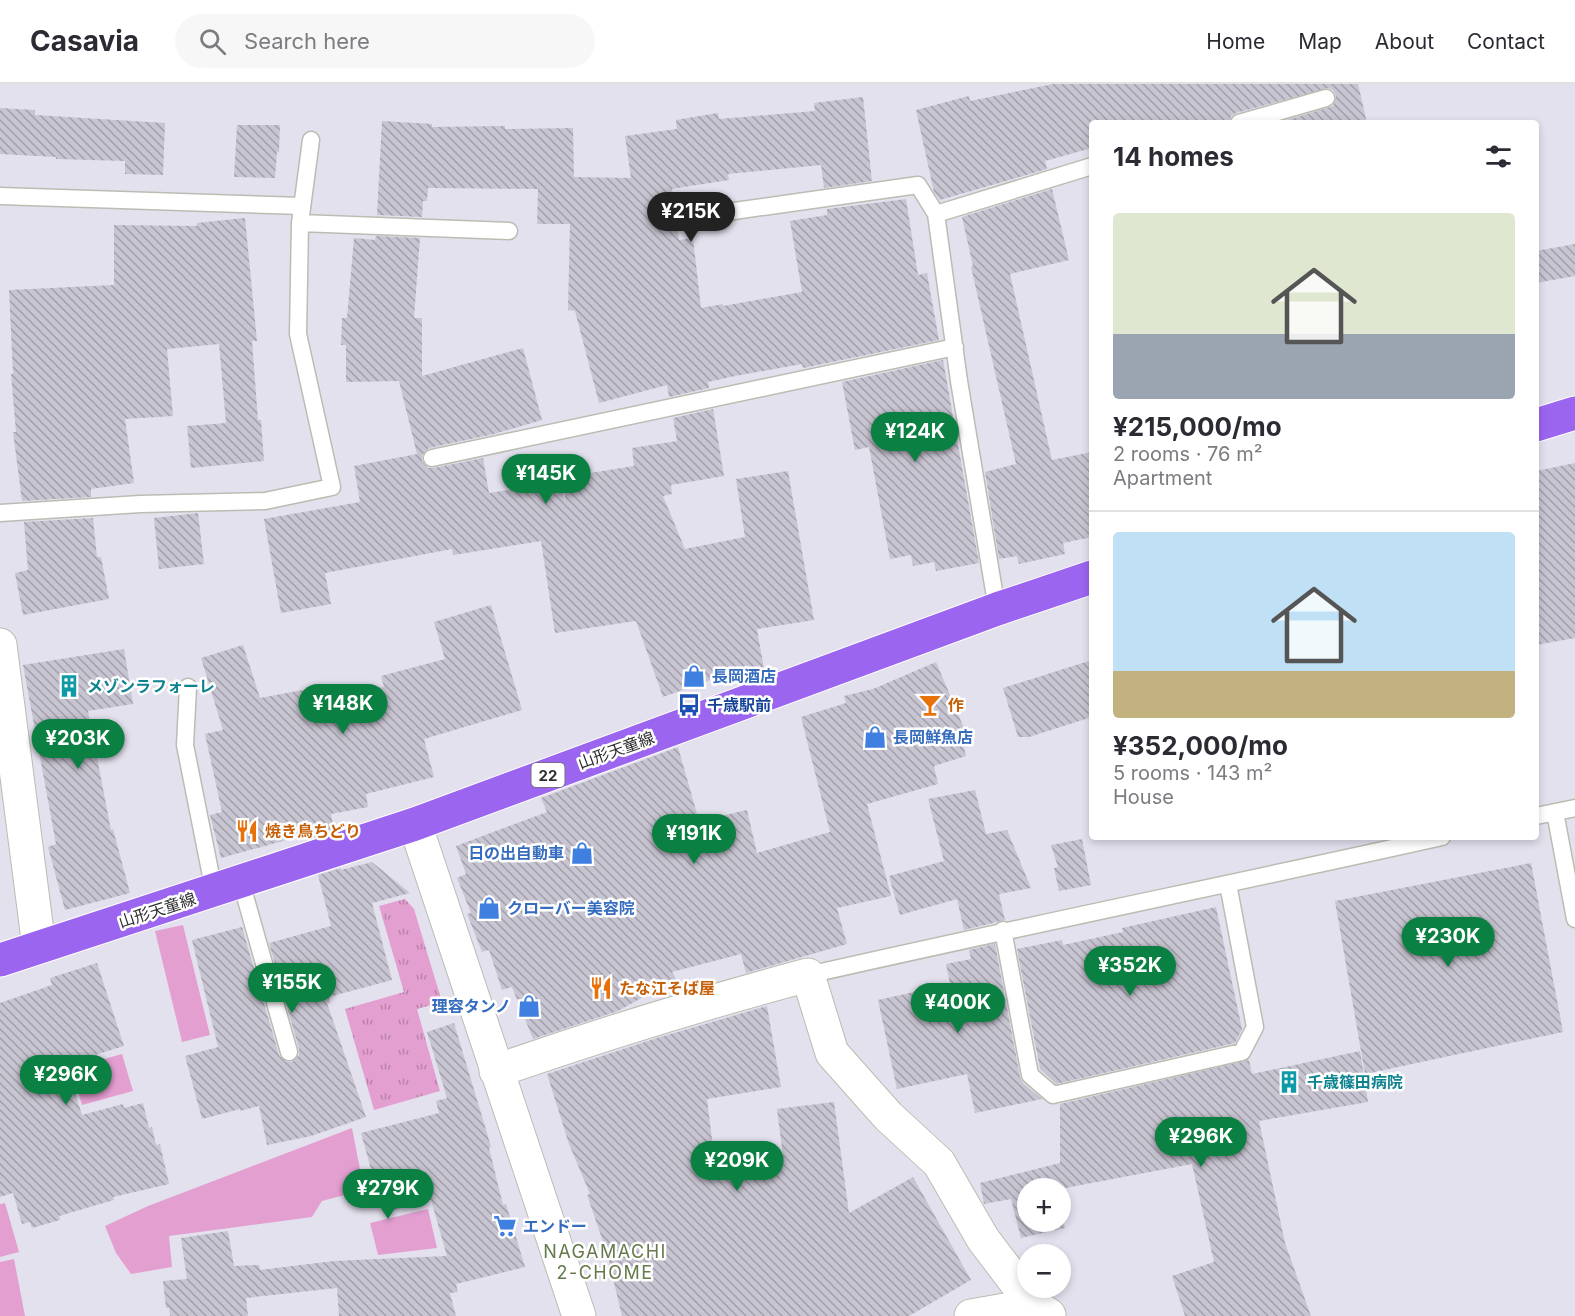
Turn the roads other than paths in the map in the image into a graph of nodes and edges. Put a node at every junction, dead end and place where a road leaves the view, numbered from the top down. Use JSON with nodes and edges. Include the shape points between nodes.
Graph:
{"nodes":[{"id":1,"x":1326,"y":99,"type":"dead end"},
{"id":2,"x":1250,"y":120,"type":"edge"},
{"id":3,"x":311,"y":140,"type":"dead end"},
{"id":4,"x":1089,"y":167,"type":"edge"},
{"id":5,"x":0,"y":196,"type":"edge"},
{"id":6,"x":720,"y":213,"type":"dead end"},
{"id":7,"x":301,"y":214,"type":"junction"},
{"id":8,"x":936,"y":214,"type":"junction"},
{"id":9,"x":509,"y":231,"type":"dead end"},
{"id":10,"x":955,"y":347,"type":"junction"},
{"id":11,"x":1575,"y":413,"type":"edge"},
{"id":12,"x":1539,"y":424,"type":"edge"},
{"id":13,"x":432,"y":458,"type":"dead end"},
{"id":14,"x":0,"y":513,"type":"edge"},
{"id":15,"x":1089,"y":578,"type":"edge"},
{"id":16,"x":997,"y":609,"type":"junction"},
{"id":17,"x":0,"y":645,"type":"edge"},
{"id":18,"x":188,"y":687,"type":"dead end"},
{"id":19,"x":1575,"y":808,"type":"edge"},
{"id":20,"x":1555,"y":812,"type":"junction"},
{"id":21,"x":1539,"y":815,"type":"edge"},
{"id":22,"x":415,"y":824,"type":"junction"},
{"id":23,"x":1428,"y":840,"type":"edge"},
{"id":24,"x":1228,"y":884,"type":"junction"},
{"id":25,"x":228,"y":887,"type":"junction"},
{"id":26,"x":1575,"y":918,"type":"edge"},
{"id":27,"x":1004,"y":930,"type":"junction"},
{"id":28,"x":39,"y":947,"type":"junction"},
{"id":29,"x":0,"y":960,"type":"edge"},
{"id":30,"x":808,"y":975,"type":"junction"},
{"id":31,"x":289,"y":1052,"type":"dead end"},
{"id":32,"x":496,"y":1071,"type":"junction"},
{"id":33,"x":1042,"y":1310,"type":"edge"},
{"id":34,"x":579,"y":1316,"type":"edge"},
{"id":35,"x":970,"y":1316,"type":"edge"}],
"edges":[{"from":1,"to":2,"type":"lane"},
{"from":3,"to":7,"type":"lane"},
{"from":4,"to":8,"type":"lane"},
{"from":5,"to":7,"type":"lane"},
{"from":6,"to":8,"type":"lane","via":[[918,185]]},
{"from":7,"to":9,"type":"lane"},
{"from":7,"to":14,"type":"lane","via":[[298,334],[332,487],[265,501]]},
{"from":8,"to":10,"type":"lane"},
{"from":10,"to":13,"type":"lane"},
{"from":10,"to":16,"type":"lane"},
{"from":11,"to":12,"type":"main road"},
{"from":15,"to":16,"type":"main road","name":"山形天童線","number":"22"},
{"from":16,"to":22,"type":"main road","name":"山形天童線","number":"22"},
{"from":17,"to":28,"type":"street"},
{"from":18,"to":25,"type":"lane","via":[[185,745]]},
{"from":19,"to":20,"type":"lane"},
{"from":20,"to":21,"type":"lane"},
{"from":20,"to":26,"type":"lane"},
{"from":22,"to":25,"type":"main road","name":"山形天童線","number":"22"},
{"from":22,"to":32,"type":"street"},
{"from":23,"to":24,"type":"lane"},
{"from":24,"to":27,"type":"lane"},
{"from":24,"to":27,"type":"lane","via":[[1255,1027],[1242,1052],[1053,1095],[1029,1075]]},
{"from":25,"to":28,"type":"main road","name":"山形天童線","number":"22"},
{"from":25,"to":31,"type":"lane"},
{"from":27,"to":30,"type":"lane"},
{"from":28,"to":29,"type":"main road","name":"山形天童線","number":"22"},
{"from":30,"to":32,"type":"street","via":[[704,1002]]},
{"from":30,"to":33,"type":"street","via":[[832,1053],[888,1116],[939,1163],[983,1239]]},
{"from":32,"to":34,"type":"street"},
{"from":33,"to":35,"type":"street"}]}
